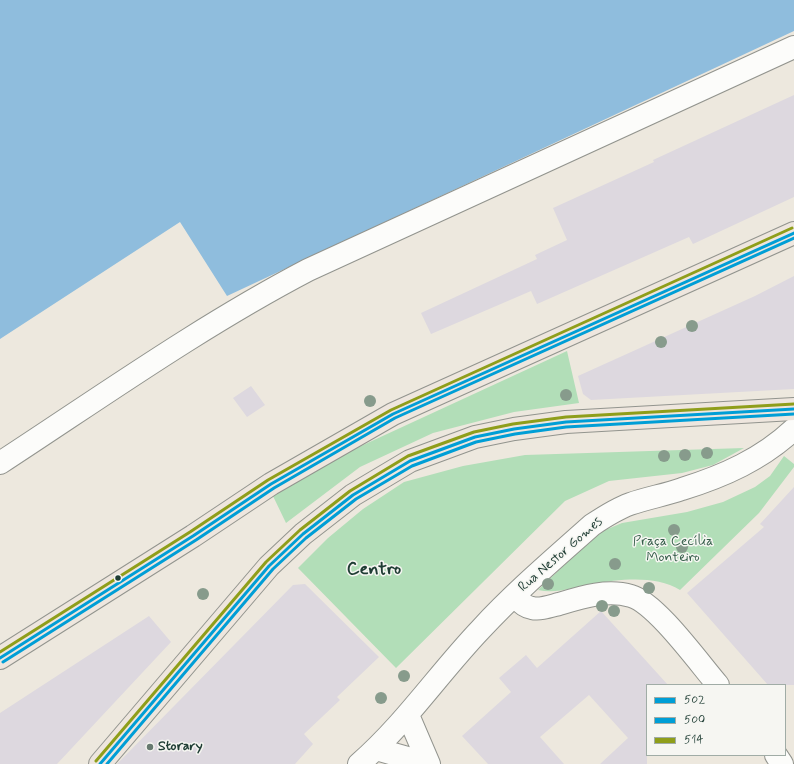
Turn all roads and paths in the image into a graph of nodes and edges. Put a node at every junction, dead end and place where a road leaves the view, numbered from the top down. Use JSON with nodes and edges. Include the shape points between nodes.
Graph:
{"nodes":[{"id":1,"x":794,"y":47,"type":"edge"},
{"id":2,"x":794,"y":233,"type":"edge"},
{"id":3,"x":794,"y":409,"type":"edge"},
{"id":4,"x":794,"y":429,"type":"edge"},
{"id":5,"x":0,"y":463,"type":"edge"},
{"id":6,"x":514,"y":596,"type":"junction"},
{"id":7,"x":0,"y":658,"type":"edge"},
{"id":8,"x":717,"y":684,"type":"edge"},
{"id":9,"x":408,"y":715,"type":"junction"},
{"id":10,"x":376,"y":749,"type":"junction"},
{"id":11,"x":100,"y":764,"type":"edge"},
{"id":12,"x":359,"y":764,"type":"edge"},
{"id":13,"x":429,"y":764,"type":"edge"}],
"edges":[{"from":1,"to":5,"type":"street","via":[[301,273],[260,295]]},
{"from":2,"to":7,"type":"main road","via":[[393,414],[271,484]]},
{"from":3,"to":11,"type":"main road","via":[[566,422],[514,429],[476,437],[410,461],[353,495],[302,534],[269,566]]},
{"from":4,"to":6,"type":"street","name":"Rua Nestor Gomes","via":[[782,440],[735,470],[612,512],[592,525]]},
{"from":6,"to":8,"type":"street","via":[[532,609],[590,595],[630,595],[657,614]]},
{"from":6,"to":9,"type":"street","name":"Rua Nestor Gomes","via":[[481,629]]},
{"from":9,"to":10,"type":"street","name":"Rua Nestor Gomes"},
{"from":9,"to":13,"type":"street"},
{"from":10,"to":12,"type":"street","name":"Rua Nestor Gomes"},
{"from":10,"to":13,"type":"street"}]}
